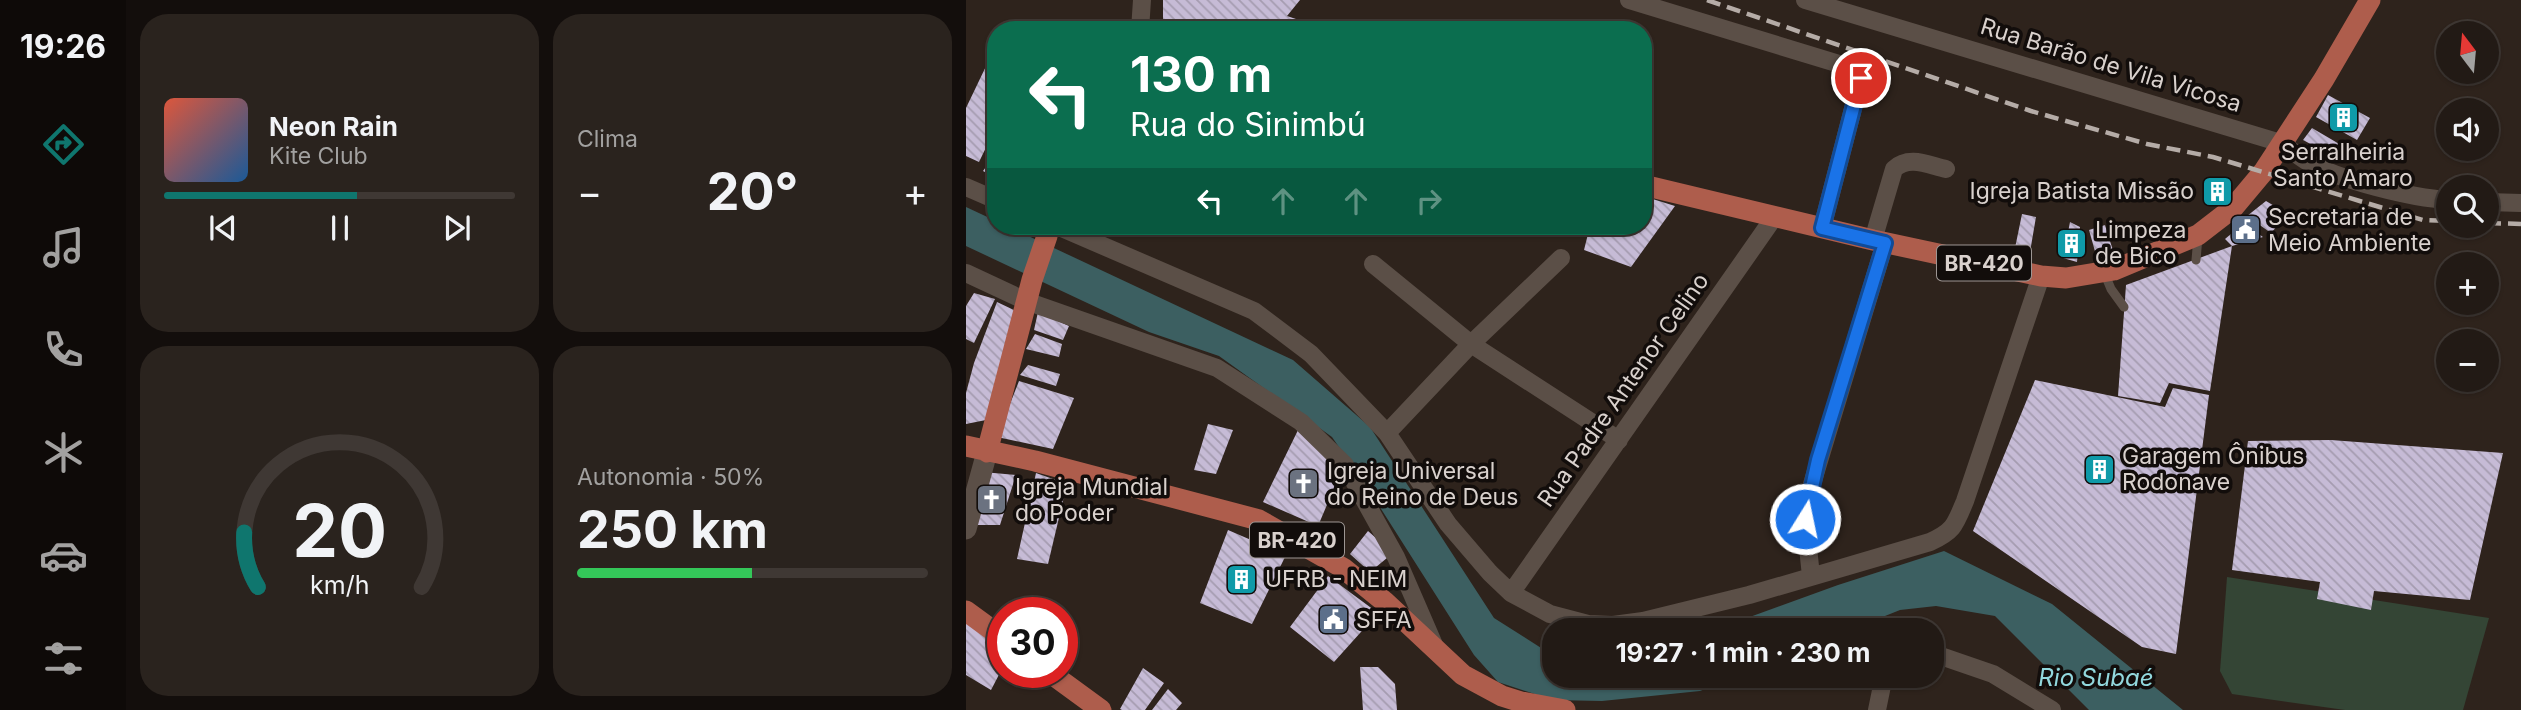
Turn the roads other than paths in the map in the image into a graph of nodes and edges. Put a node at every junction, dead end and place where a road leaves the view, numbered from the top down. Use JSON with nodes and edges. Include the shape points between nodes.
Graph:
{"nodes":[{"id":1,"x":1142,"y":0,"type":"edge"},
{"id":2,"x":1629,"y":0,"type":"edge"},
{"id":3,"x":1805,"y":0,"type":"edge"},
{"id":4,"x":2370,"y":0,"type":"edge"},
{"id":5,"x":1140,"y":21,"type":"edge"},
{"id":6,"x":2281,"y":143,"type":"junction"},
{"id":7,"x":1946,"y":169,"type":"dead end"},
{"id":8,"x":966,"y":187,"type":"edge"},
{"id":9,"x":1652,"y":187,"type":"edge"},
{"id":10,"x":987,"y":196,"type":"edge"},
{"id":11,"x":2436,"y":198,"type":"edge"},
{"id":12,"x":2499,"y":202,"type":"edge"},
{"id":13,"x":2521,"y":203,"type":"edge"},
{"id":14,"x":1774,"y":216,"type":"junction"},
{"id":15,"x":1822,"y":228,"type":"junction"},
{"id":16,"x":1051,"y":235,"type":"edge"},
{"id":17,"x":1065,"y":235,"type":"edge"},
{"id":18,"x":2199,"y":235,"type":"junction"},
{"id":19,"x":1879,"y":241,"type":"junction"},
{"id":20,"x":1561,"y":258,"type":"dead end"},
{"id":21,"x":2196,"y":260,"type":"dead end"},
{"id":22,"x":1373,"y":264,"type":"dead end"},
{"id":23,"x":2103,"y":272,"type":"junction"},
{"id":24,"x":966,"y":273,"type":"edge"},
{"id":25,"x":2041,"y":276,"type":"junction"},
{"id":26,"x":1026,"y":301,"type":"junction"},
{"id":27,"x":2124,"y":307,"type":"dead end"},
{"id":28,"x":1471,"y":344,"type":"junction"},
{"id":29,"x":1387,"y":433,"type":"junction"},
{"id":30,"x":1619,"y":440,"type":"junction"},
{"id":31,"x":976,"y":449,"type":"edge"},
{"id":32,"x":966,"y":529,"type":"edge"},
{"id":33,"x":1811,"y":576,"type":"junction"},
{"id":34,"x":1511,"y":593,"type":"junction"},
{"id":35,"x":966,"y":611,"type":"edge"},
{"id":36,"x":987,"y":626,"type":"edge"},
{"id":37,"x":1435,"y":649,"type":"junction"},
{"id":38,"x":1944,"y":657,"type":"edge"},
{"id":39,"x":1071,"y":688,"type":"edge"},
{"id":40,"x":1882,"y":688,"type":"edge"},
{"id":41,"x":1101,"y":710,"type":"edge"},
{"id":42,"x":1565,"y":710,"type":"edge"},
{"id":43,"x":1877,"y":710,"type":"edge"},
{"id":44,"x":2052,"y":710,"type":"edge"}],
"edges":[{"from":1,"to":5,"type":"street"},
{"from":2,"to":15,"type":"street","via":[[1859,70],[1861,78]]},
{"from":3,"to":6,"type":"street","name":"Rua Barão de Vila Vicosa"},
{"from":4,"to":6,"type":"main road","number":"BR-420"},
{"from":6,"to":11,"type":"street","name":"Rua Barão de Vila Vicosa","via":[[2339,176]]},
{"from":6,"to":18,"type":"main road","number":"BR-420","via":[[2233,208]]},
{"from":7,"to":19,"type":"street","via":[[1911,161],[1894,169]]},
{"from":8,"to":10,"type":"street"},
{"from":9,"to":14,"type":"main road","number":"BR-420"},
{"from":12,"to":13,"type":"street"},
{"from":14,"to":15,"type":"main road","number":"BR-420"},
{"from":14,"to":30,"type":"street","name":"Rua Padre Antenor Celino"},
{"from":15,"to":19,"type":"main road","number":"BR-420"},
{"from":16,"to":26,"type":"main road"},
{"from":17,"to":29,"type":"street","via":[[1255,312],[1311,354]]},
{"from":18,"to":21,"type":"lane"},
{"from":18,"to":23,"type":"main road","number":"BR-420"},
{"from":19,"to":25,"type":"main road","number":"BR-420"},
{"from":19,"to":33,"type":"street","via":[[1809,494],[1805,519]]},
{"from":20,"to":28,"type":"street"},
{"from":22,"to":28,"type":"street"},
{"from":23,"to":25,"type":"main road","number":"BR-420","via":[[2066,278]]},
{"from":23,"to":27,"type":"lane"},
{"from":24,"to":26,"type":"street"},
{"from":25,"to":33,"type":"street","via":[[1965,501],[1948,534]]},
{"from":26,"to":31,"type":"main road"},
{"from":26,"to":37,"type":"street","via":[[1217,369],[1301,422],[1345,465],[1396,557]]},
{"from":28,"to":29,"type":"street"},
{"from":28,"to":30,"type":"street"},
{"from":29,"to":34,"type":"street","via":[[1467,549]]},
{"from":30,"to":34,"type":"street","name":"Rua Padre Antenor Celino"},
{"from":31,"to":32,"type":"street"},
{"from":31,"to":37,"type":"main road","number":"BR-420","via":[[1259,520],[1343,568]]},
{"from":33,"to":34,"type":"street","via":[[1613,625],[1569,620]]},
{"from":35,"to":36,"type":"main road"},
{"from":37,"to":42,"type":"main road","number":"BR-420","via":[[1462,675],[1502,696]]},
{"from":38,"to":44,"type":"street","via":[[1993,674]]},
{"from":39,"to":41,"type":"main road"},
{"from":40,"to":43,"type":"street"}]}
